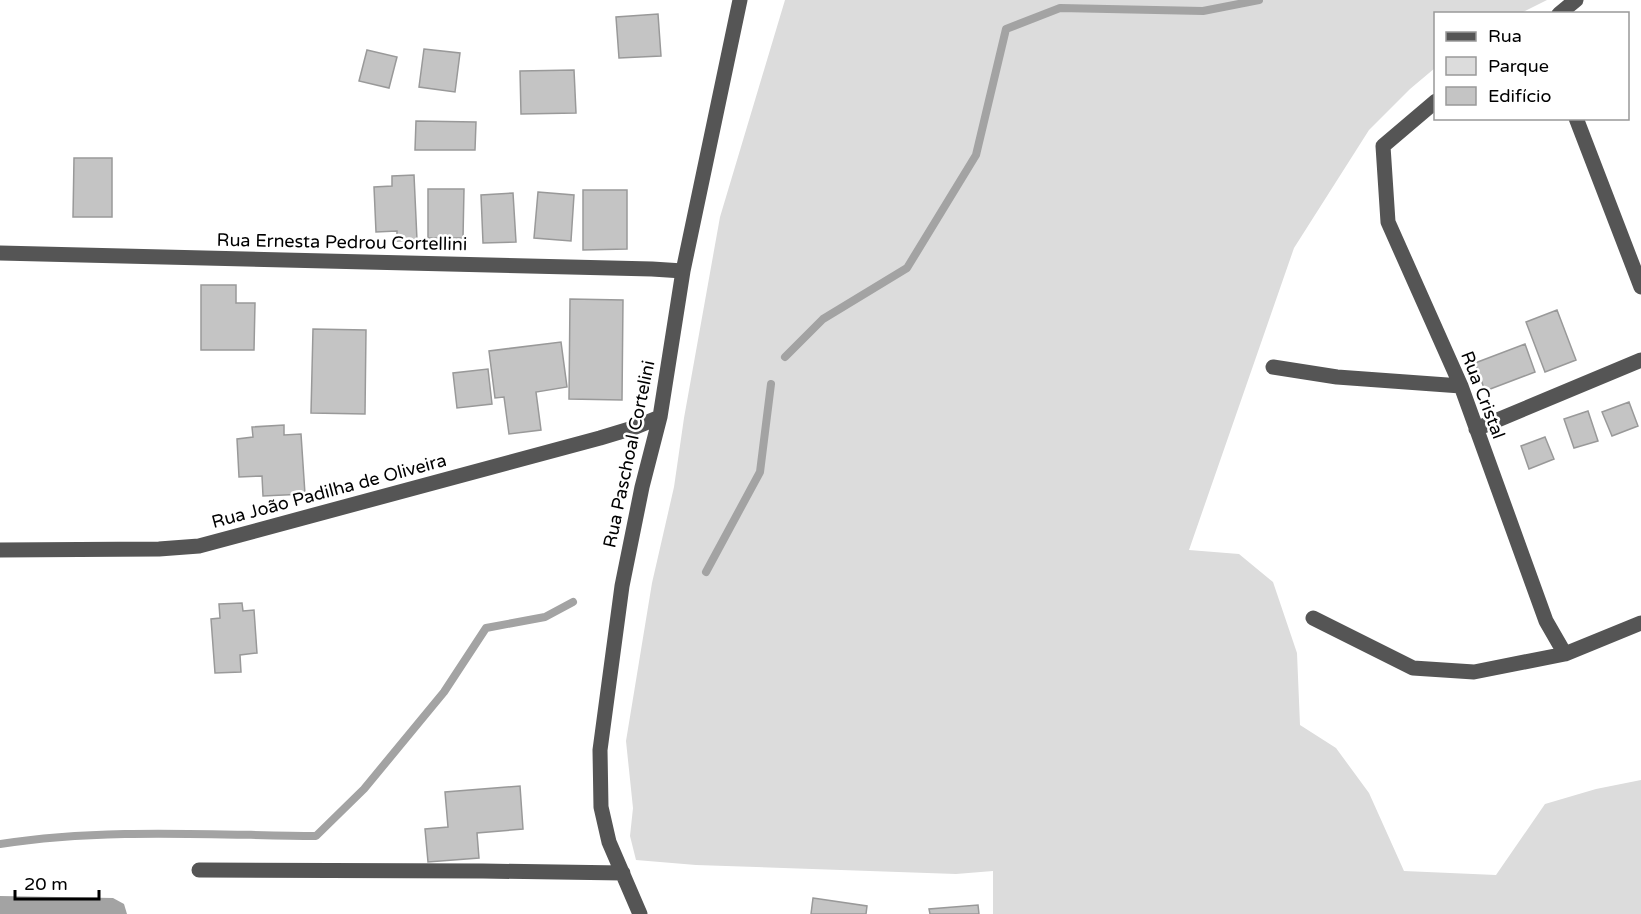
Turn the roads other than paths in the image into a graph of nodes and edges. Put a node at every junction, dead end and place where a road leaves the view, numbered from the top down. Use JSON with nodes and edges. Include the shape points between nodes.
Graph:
{"nodes":[{"id":1,"x":740,"y":0,"type":"edge"},
{"id":2,"x":1575,"y":0,"type":"edge"},
{"id":3,"x":1561,"y":12,"type":"edge"},
{"id":4,"x":1434,"y":103,"type":"edge"},
{"id":5,"x":1577,"y":120,"type":"edge"},
{"id":6,"x":0,"y":253,"type":"edge"},
{"id":7,"x":683,"y":271,"type":"junction"},
{"id":8,"x":1641,"y":287,"type":"edge"},
{"id":9,"x":1641,"y":360,"type":"edge"},
{"id":10,"x":1273,"y":367,"type":"dead end"},
{"id":11,"x":1461,"y":386,"type":"junction"},
{"id":12,"x":660,"y":417,"type":"junction"},
{"id":13,"x":1476,"y":429,"type":"junction"},
{"id":14,"x":0,"y":550,"type":"edge"},
{"id":15,"x":1313,"y":618,"type":"dead end"},
{"id":16,"x":1641,"y":623,"type":"edge"},
{"id":17,"x":1564,"y":654,"type":"junction"},
{"id":18,"x":199,"y":870,"type":"dead end"},
{"id":19,"x":623,"y":873,"type":"junction"},
{"id":20,"x":640,"y":914,"type":"edge"}],
"edges":[{"from":1,"to":7,"type":"street","name":"Rua Paschoal Cortelini"},
{"from":2,"to":3,"type":"street"},
{"from":4,"to":11,"type":"street","name":"Rua Cristal","via":[[1383,146],[1388,222]]},
{"from":5,"to":8,"type":"street"},
{"from":6,"to":7,"type":"street","name":"Rua Ernesta Pedrou Cortellini"},
{"from":7,"to":12,"type":"street","name":"Rua Paschoal Cortelini"},
{"from":9,"to":13,"type":"street"},
{"from":10,"to":11,"type":"street","via":[[1337,377]]},
{"from":11,"to":13,"type":"street","name":"Rua Cristal"},
{"from":12,"to":14,"type":"street","name":"Rua João Padilha de Oliveira","via":[[600,438],[199,546]]},
{"from":12,"to":19,"type":"street","name":"Rua Paschoal Cortelini","via":[[621,586],[600,750],[601,807],[609,842]]},
{"from":13,"to":17,"type":"street","name":"Rua Cristal","via":[[1546,621]]},
{"from":15,"to":17,"type":"street","via":[[1413,668],[1474,672]]},
{"from":16,"to":17,"type":"street"},
{"from":18,"to":19,"type":"street"},
{"from":19,"to":20,"type":"street","name":"Rua Paschoal Cortelini"}]}
